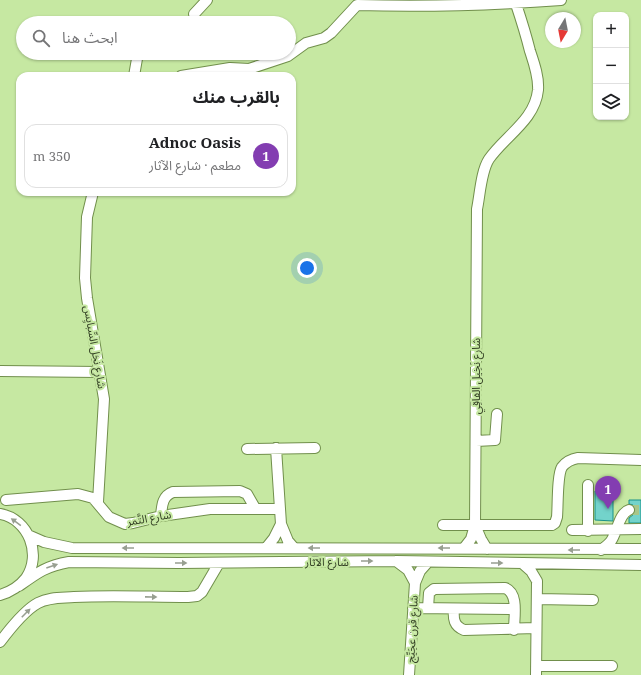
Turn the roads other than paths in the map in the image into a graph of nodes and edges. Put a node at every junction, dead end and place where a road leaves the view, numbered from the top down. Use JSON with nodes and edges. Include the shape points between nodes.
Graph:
{"nodes":[{"id":1,"x":207,"y":0,"type":"edge"},
{"id":2,"x":561,"y":0,"type":"edge"},
{"id":3,"x":357,"y":2,"type":"edge"},
{"id":4,"x":516,"y":4,"type":"junction"},
{"id":5,"x":194,"y":14,"type":"dead end"},
{"id":6,"x":296,"y":50,"type":"edge"},
{"id":7,"x":137,"y":60,"type":"edge"},
{"id":8,"x":276,"y":60,"type":"edge"},
{"id":9,"x":135,"y":72,"type":"edge"},
{"id":10,"x":206,"y":72,"type":"edge"},
{"id":11,"x":92,"y":196,"type":"edge"},
{"id":12,"x":0,"y":371,"type":"edge"},
{"id":13,"x":99,"y":372,"type":"junction"},
{"id":14,"x":497,"y":414,"type":"dead end"},
{"id":15,"x":476,"y":441,"type":"junction"},
{"id":16,"x":276,"y":448,"type":"junction"},
{"id":17,"x":315,"y":448,"type":"dead end"},
{"id":18,"x":247,"y":449,"type":"dead end"},
{"id":19,"x":641,"y":460,"type":"edge"},
{"id":20,"x":588,"y":485,"type":"dead end"},
{"id":21,"x":6,"y":500,"type":"dead end"},
{"id":22,"x":98,"y":502,"type":"junction"},
{"id":23,"x":255,"y":508,"type":"junction"},
{"id":24,"x":280,"y":509,"type":"junction"},
{"id":25,"x":629,"y":510,"type":"dead end"},
{"id":26,"x":0,"y":514,"type":"edge"},
{"id":27,"x":161,"y":516,"type":"junction"},
{"id":28,"x":281,"y":524,"type":"junction"},
{"id":29,"x":443,"y":524,"type":"dead end"},
{"id":30,"x":476,"y":525,"type":"junction"},
{"id":31,"x":641,"y":529,"type":"edge"},
{"id":32,"x":572,"y":530,"type":"dead end"},
{"id":33,"x":616,"y":530,"type":"junction"},
{"id":34,"x":588,"y":531,"type":"junction"},
{"id":35,"x":28,"y":535,"type":"junction"},
{"id":36,"x":266,"y":548,"type":"junction"},
{"id":37,"x":294,"y":548,"type":"junction"},
{"id":38,"x":464,"y":548,"type":"junction"},
{"id":39,"x":487,"y":549,"type":"junction"},
{"id":40,"x":641,"y":549,"type":"edge"},
{"id":41,"x":602,"y":550,"type":"junction"},
{"id":42,"x":396,"y":561,"type":"junction"},
{"id":43,"x":219,"y":562,"type":"junction"},
{"id":44,"x":428,"y":562,"type":"junction"},
{"id":45,"x":522,"y":563,"type":"junction"},
{"id":46,"x":552,"y":563,"type":"junction"},
{"id":47,"x":641,"y":564,"type":"edge"},
{"id":48,"x":537,"y":581,"type":"junction"},
{"id":49,"x":415,"y":583,"type":"junction"},
{"id":50,"x":19,"y":586,"type":"junction"},
{"id":51,"x":5,"y":593,"type":"edge"},
{"id":52,"x":0,"y":600,"type":"edge"},
{"id":53,"x":537,"y":600,"type":"junction"},
{"id":54,"x":593,"y":600,"type":"dead end"},
{"id":55,"x":412,"y":608,"type":"junction"},
{"id":56,"x":428,"y":608,"type":"junction"},
{"id":57,"x":454,"y":609,"type":"junction"},
{"id":58,"x":514,"y":609,"type":"junction"},
{"id":59,"x":536,"y":628,"type":"junction"},
{"id":60,"x":514,"y":630,"type":"junction"},
{"id":61,"x":0,"y":642,"type":"edge"},
{"id":62,"x":612,"y":666,"type":"dead end"},
{"id":63,"x":536,"y":671,"type":"edge"},
{"id":64,"x":409,"y":675,"type":"edge"}],
"edges":[{"from":1,"to":5,"type":"street"},
{"from":2,"to":4,"type":"street"},
{"from":3,"to":4,"type":"street","via":[[377,6]]},
{"from":3,"to":6,"type":"street","via":[[332,33],[306,43]]},
{"from":4,"to":15,"type":"street","name":"شارع نَخِيل الفاقِي","via":[[536,70],[538,91],[535,102],[523,122],[486,164],[477,209]]},
{"from":7,"to":9,"type":"street"},
{"from":8,"to":10,"type":"street","via":[[248,69],[230,68]]},
{"from":11,"to":13,"type":"street","name":"شارع نَخل السِّبايِس","via":[[87,216],[85,278]]},
{"from":12,"to":13,"type":"street"},
{"from":13,"to":22,"type":"street","name":"شارع نَخل السِّبايِس","via":[[104,409]]},
{"from":14,"to":15,"type":"street","via":[[495,440]]},
{"from":15,"to":30,"type":"street","name":"شارع نَخِيل الفاقِي"},
{"from":16,"to":17,"type":"street"},
{"from":16,"to":18,"type":"street"},
{"from":16,"to":24,"type":"street"},
{"from":19,"to":30,"type":"street","via":[[572,459],[560,472],[557,521],[552,525]]},
{"from":20,"to":34,"type":"street"},
{"from":21,"to":22,"type":"street","name":"شارع التَّمر","via":[[78,494]]},
{"from":22,"to":27,"type":"street","name":"شارع التَّمر","via":[[109,517],[125,524]]},
{"from":23,"to":24,"type":"street","name":"شارع التَّمر"},
{"from":23,"to":27,"type":"street","name":"شارع التَّمر","via":[[210,509]]},
{"from":23,"to":27,"type":"street","via":[[247,494],[240,491],[173,492],[164,498]]},
{"from":24,"to":28,"type":"street"},
{"from":25,"to":33,"type":"street","via":[[623,514]]},
{"from":35,"to":26,"type":"street","one_way":true,"via":[[14,519]]},
{"from":28,"to":36,"type":"street"},
{"from":28,"to":37,"type":"street"},
{"from":29,"to":30,"type":"street"},
{"from":30,"to":38,"type":"street","name":"شارع نَخِيل الفاقِي","via":[[471,539]]},
{"from":30,"to":39,"type":"street","name":"شارع نَخِيل الفاقِي"},
{"from":31,"to":33,"type":"street"},
{"from":32,"to":34,"type":"street"},
{"from":33,"to":34,"type":"street"},
{"from":33,"to":41,"type":"street"},
{"from":36,"to":35,"type":"street","name":"شارع الآثار","one_way":true,"via":[[72,548],[44,542]]},
{"from":35,"to":50,"type":"street","via":[[33,556],[31,568]]},
{"from":36,"to":37,"type":"street","name":"شارع الآثار"},
{"from":38,"to":37,"type":"street","name":"شارع الآثار","one_way":true},
{"from":38,"to":39,"type":"street","name":"شارع الآثار"},
{"from":41,"to":39,"type":"street","name":"شارع الآثار","one_way":true},
{"from":40,"to":41,"type":"street","name":"شارع الآثار"},
{"from":43,"to":42,"type":"street","name":"شارع الآثار","one_way":true},
{"from":42,"to":44,"type":"street","name":"شارع الآثار"},
{"from":42,"to":49,"type":"street","name":"شارع قرن عجَيِّج","via":[[408,570]]},
{"from":50,"to":43,"type":"street","name":"شارع الآثار","one_way":true,"via":[[42,570],[69,562]]},
{"from":61,"to":43,"type":"street","one_way":true,"via":[[29,609],[46,600],[90,596],[197,596]]},
{"from":44,"to":45,"type":"street","name":"شارع الآثار","one_way":true},
{"from":44,"to":49,"type":"street","name":"شارع قرن عجَيِّج","via":[[420,571]]},
{"from":45,"to":46,"type":"street","name":"شارع الآثار"},
{"from":45,"to":48,"type":"street","via":[[531,570]]},
{"from":46,"to":47,"type":"street","name":"شارع الآثار"},
{"from":46,"to":48,"type":"street"},
{"from":48,"to":53,"type":"street"},
{"from":49,"to":55,"type":"street","name":"شارع قرن عجَيِّج"},
{"from":50,"to":51,"type":"street","name":"شارع الآثار"},
{"from":51,"to":52,"type":"street","name":"شارع الآثار"},
{"from":53,"to":54,"type":"street"},
{"from":53,"to":59,"type":"street"},
{"from":55,"to":56,"type":"street"},
{"from":55,"to":64,"type":"street","name":"شارع قرن عجَيِّج"},
{"from":56,"to":57,"type":"street"},
{"from":56,"to":58,"type":"street","via":[[428,593],[434,589],[502,588],[512,593]]},
{"from":57,"to":58,"type":"street"},
{"from":57,"to":60,"type":"street","via":[[455,624],[461,629]]},
{"from":58,"to":60,"type":"street"},
{"from":59,"to":60,"type":"street"},
{"from":59,"to":63,"type":"street"},
{"from":62,"to":63,"type":"street"}]}
